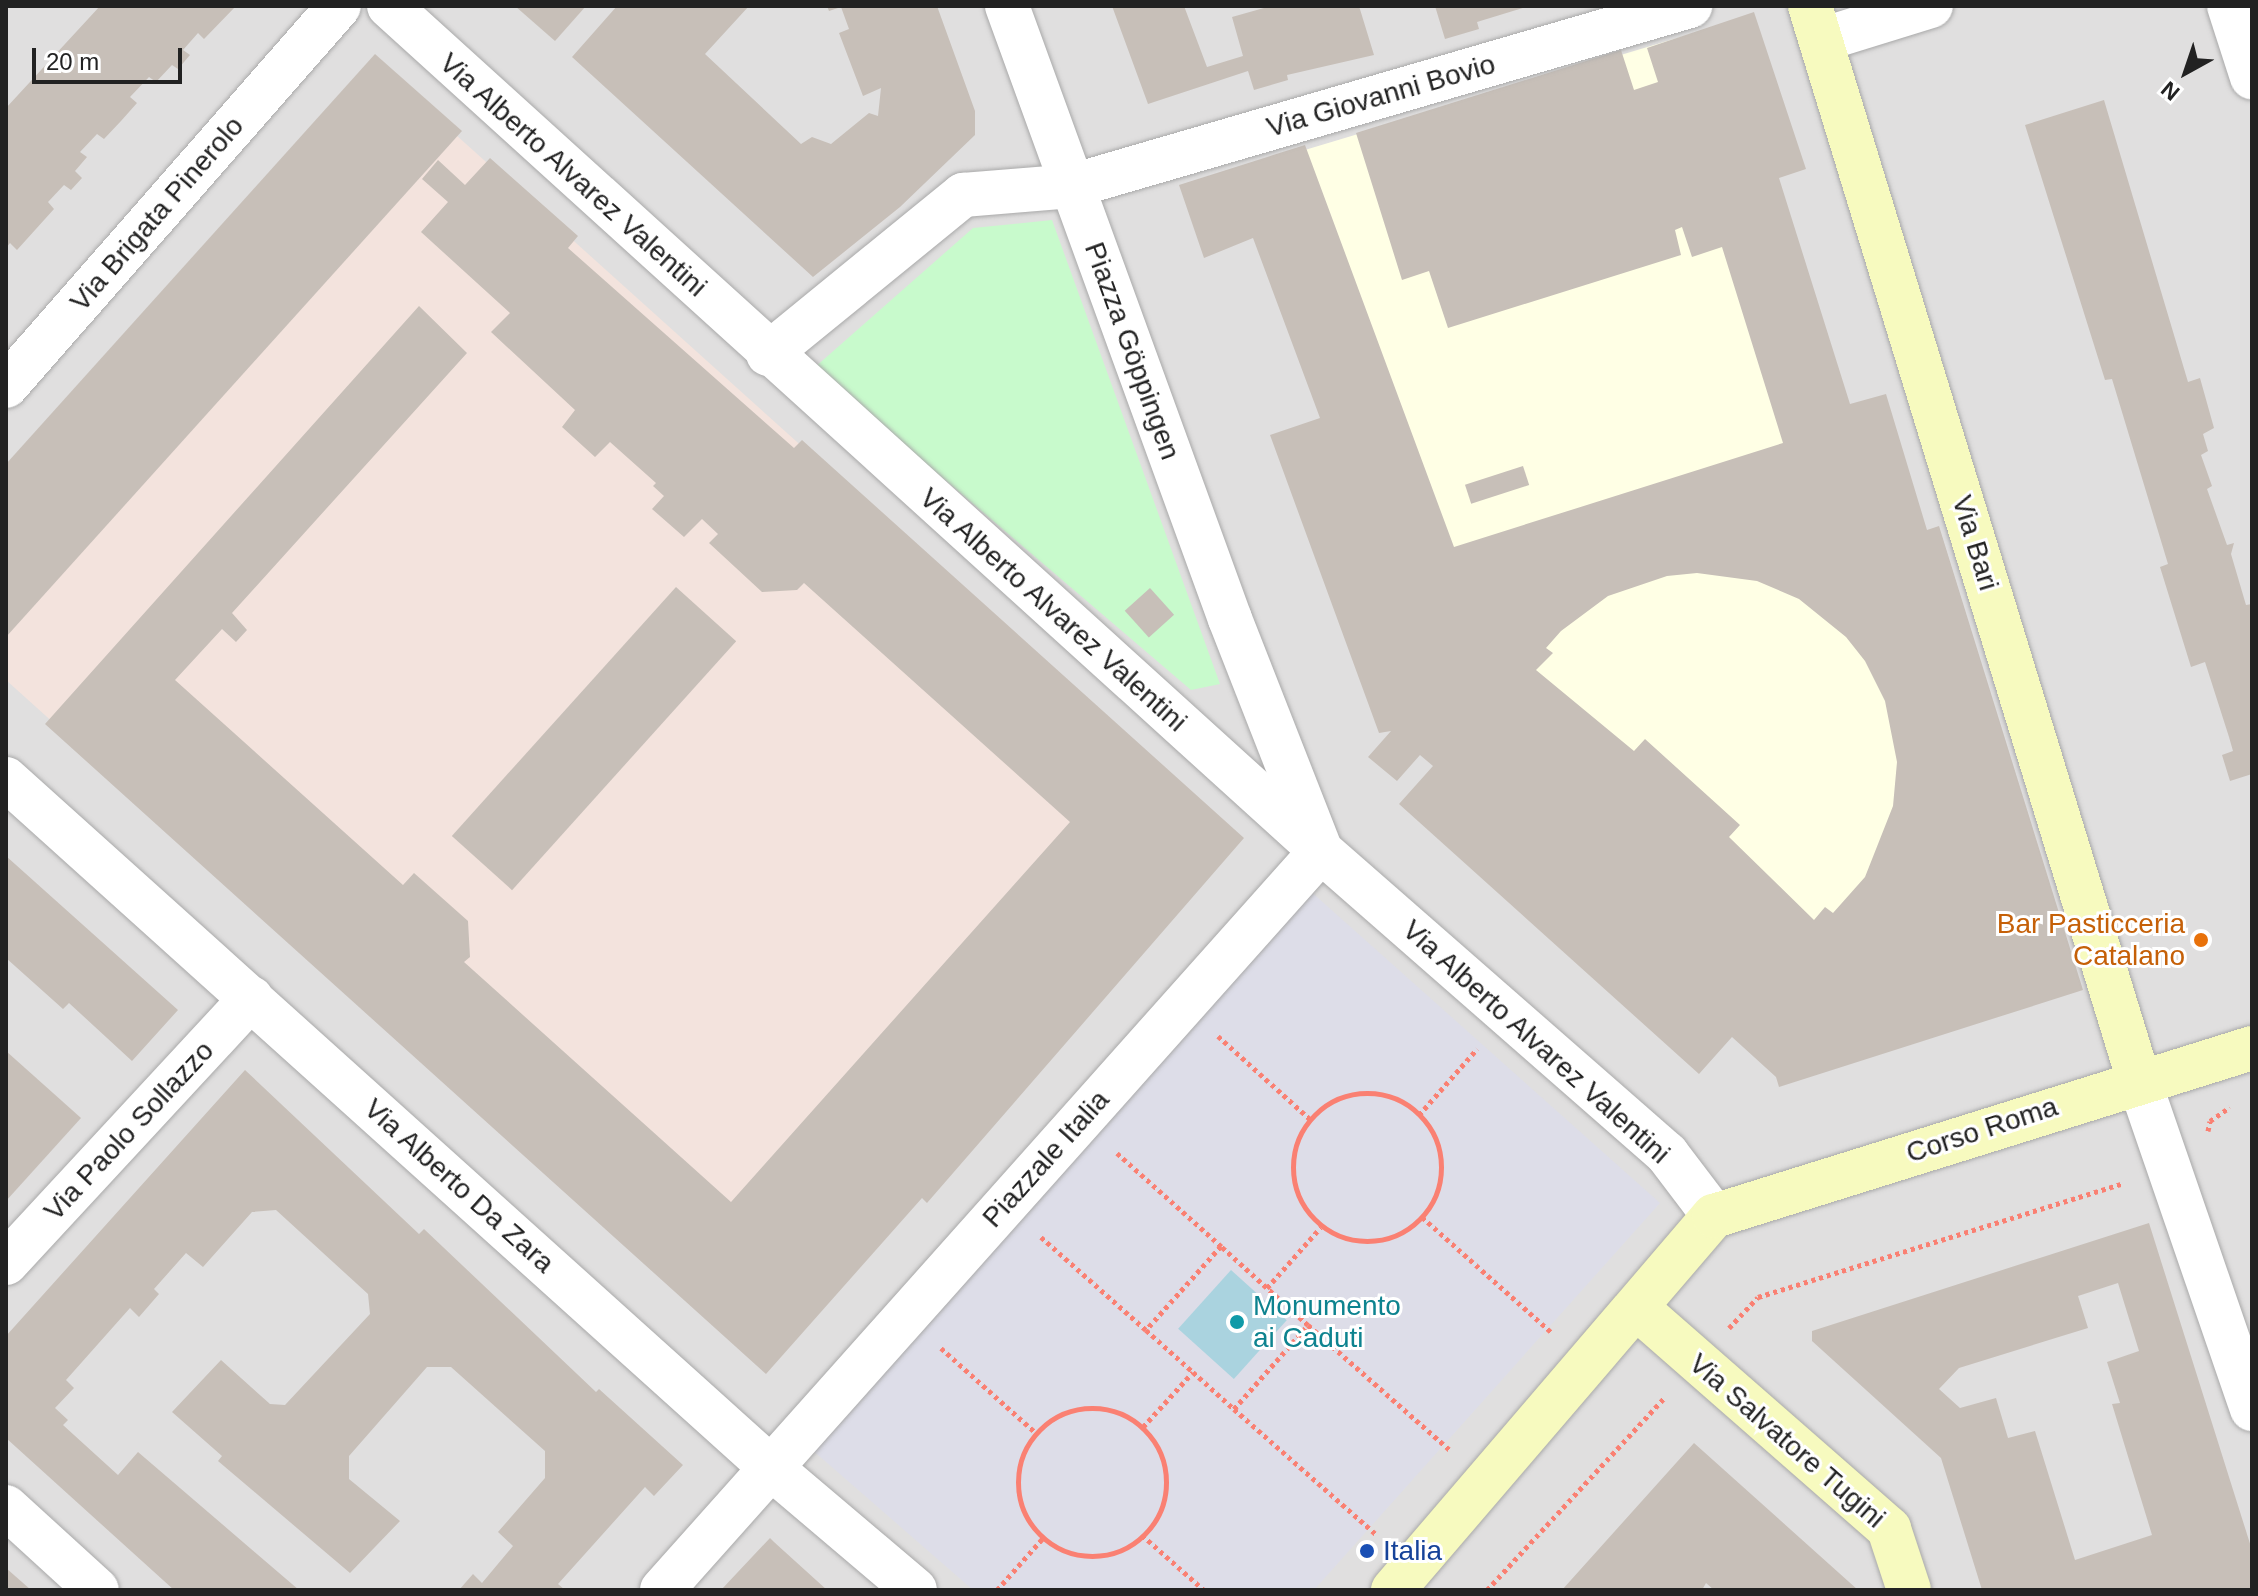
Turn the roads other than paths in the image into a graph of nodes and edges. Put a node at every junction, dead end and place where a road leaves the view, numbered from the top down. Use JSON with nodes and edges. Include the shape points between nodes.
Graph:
{"nodes":[{"id":1,"x":339,"y":6,"type":"edge"},
{"id":2,"x":389,"y":6,"type":"edge"},
{"id":3,"x":1007,"y":6,"type":"edge"},
{"id":4,"x":1690,"y":6,"type":"edge"},
{"id":5,"x":1931,"y":6,"type":"edge"},
{"id":6,"x":2229,"y":6,"type":"edge"},
{"id":7,"x":1816,"y":23,"type":"edge"},
{"id":8,"x":2252,"y":77,"type":"edge"},
{"id":9,"x":1072,"y":186,"type":"junction"},
{"id":10,"x":768,"y":354,"type":"junction"},
{"id":11,"x":6,"y":386,"type":"edge"},
{"id":12,"x":6,"y":779,"type":"edge"},
{"id":13,"x":1321,"y":851,"type":"junction"},
{"id":14,"x":251,"y":998,"type":"junction"},
{"id":15,"x":2252,"y":1048,"type":"edge"},
{"id":16,"x":2139,"y":1081,"type":"junction"},
{"id":17,"x":1714,"y":1216,"type":"junction"},
{"id":18,"x":6,"y":1263,"type":"edge"},
{"id":19,"x":1638,"y":1309,"type":"junction"},
{"id":20,"x":2252,"y":1409,"type":"edge"},
{"id":21,"x":770,"y":1467,"type":"junction"},
{"id":22,"x":6,"y":1507,"type":"edge"},
{"id":23,"x":1403,"y":1579,"type":"edge"},
{"id":24,"x":97,"y":1590,"type":"edge"},
{"id":25,"x":662,"y":1590,"type":"edge"},
{"id":26,"x":915,"y":1590,"type":"edge"},
{"id":27,"x":1909,"y":1590,"type":"edge"}],
"edges":[{"from":1,"to":11,"type":"street","name":"Via Brigata Pinerolo"},
{"from":2,"to":10,"type":"street","name":"Via Alberto Alvarez Valentini"},
{"from":3,"to":9,"type":"street","name":"Piazza Göppingen"},
{"from":4,"to":9,"type":"street","name":"Via Giovanni Bovio"},
{"from":5,"to":7,"type":"street"},
{"from":6,"to":8,"type":"street"},
{"from":7,"to":16,"type":"street","name":"Via Bari"},
{"from":9,"to":10,"type":"street","via":[[963,195]]},
{"from":9,"to":13,"type":"street","name":"Piazza Göppingen"},
{"from":10,"to":13,"type":"street","name":"Via Alberto Alvarez Valentini"},
{"from":12,"to":14,"type":"street","name":"Via Alberto Da Zara"},
{"from":13,"to":17,"type":"street","name":"Via Alberto Alvarez Valentini","via":[[1667,1154]]},
{"from":13,"to":21,"type":"street","name":"Piazzale Italia"},
{"from":14,"to":18,"type":"street","name":"Via Paolo Sollazzo"},
{"from":14,"to":21,"type":"street","name":"Via Alberto Da Zara"},
{"from":15,"to":16,"type":"street","name":"Corso Roma"},
{"from":16,"to":17,"type":"street","name":"Corso Roma"},
{"from":16,"to":20,"type":"street"},
{"from":17,"to":19,"type":"street"},
{"from":19,"to":23,"type":"street"},
{"from":19,"to":27,"type":"street","name":"Via Salvatore Tugini","via":[[1889,1529]]},
{"from":21,"to":25,"type":"street","name":"Piazzale Italia"},
{"from":21,"to":26,"type":"street","name":"Via Alberto Da Zara"},
{"from":22,"to":24,"type":"street"}]}
